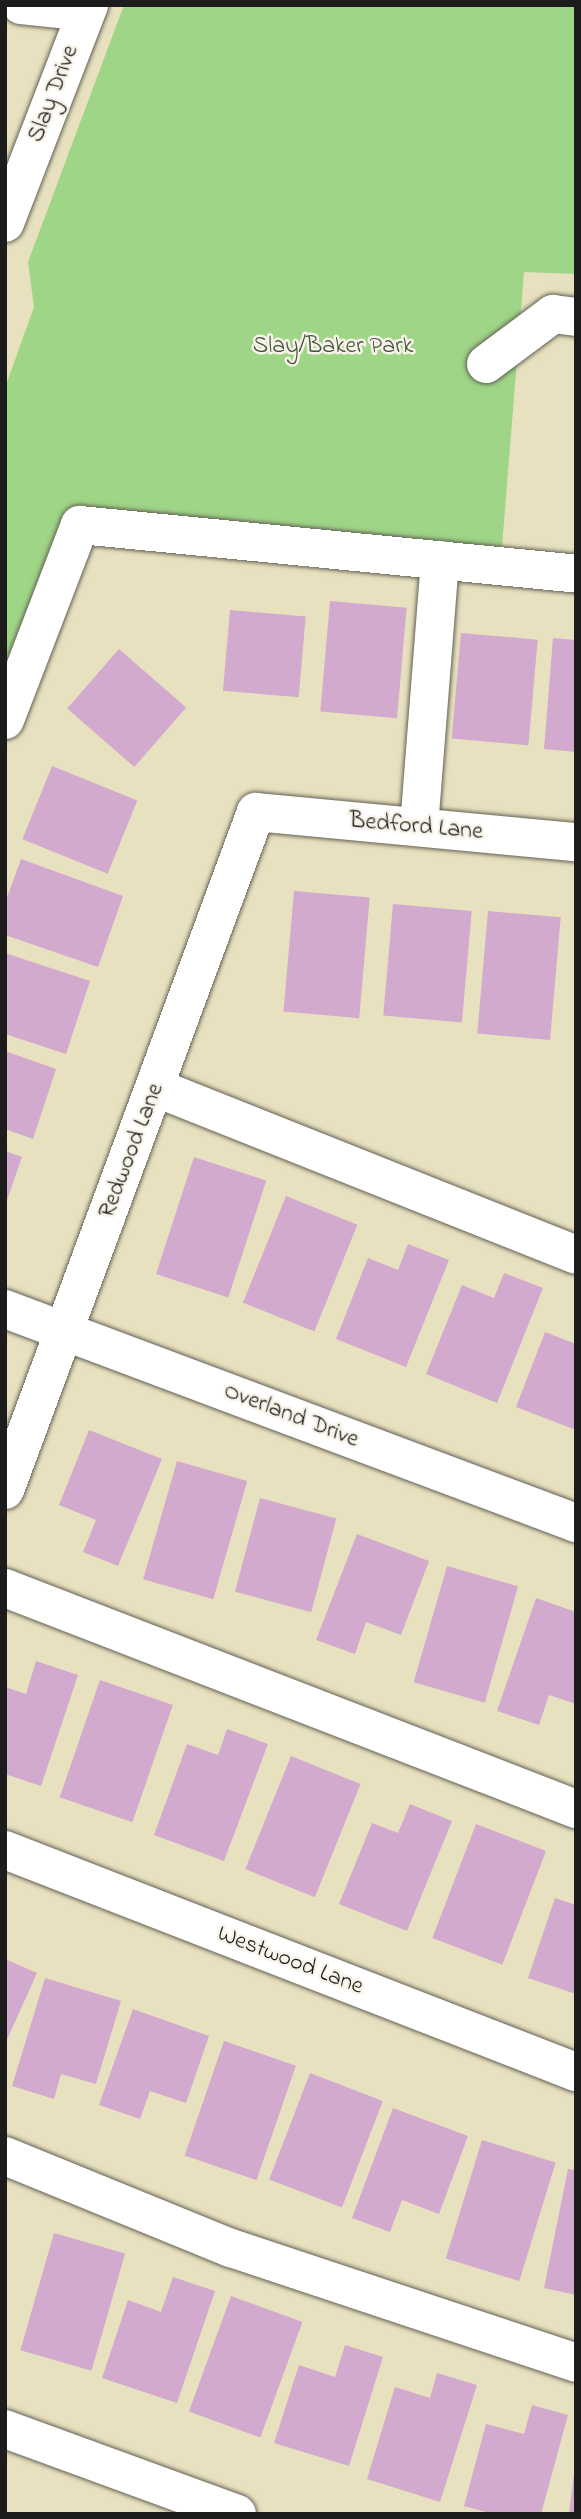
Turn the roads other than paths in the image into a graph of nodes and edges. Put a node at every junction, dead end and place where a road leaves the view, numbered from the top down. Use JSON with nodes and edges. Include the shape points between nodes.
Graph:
{"nodes":[{"id":1,"x":21,"y":5,"type":"edge"},
{"id":2,"x":87,"y":9,"type":"edge"},
{"id":3,"x":5,"y":223,"type":"edge"},
{"id":4,"x":576,"y":317,"type":"edge"},
{"id":5,"x":486,"y":364,"type":"dead end"},
{"id":6,"x":440,"y":561,"type":"junction"},
{"id":7,"x":576,"y":574,"type":"edge"},
{"id":8,"x":5,"y":720,"type":"edge"},
{"id":9,"x":256,"y":812,"type":"joint"},
{"id":10,"x":419,"y":827,"type":"junction"},
{"id":11,"x":576,"y":842,"type":"edge"},
{"id":12,"x":157,"y":1087,"type":"junction"},
{"id":13,"x":576,"y":1255,"type":"edge"},
{"id":14,"x":5,"y":1309,"type":"edge"},
{"id":15,"x":64,"y":1331,"type":"junction"},
{"id":16,"x":5,"y":1490,"type":"edge"},
{"id":17,"x":576,"y":1522,"type":"edge"},
{"id":18,"x":5,"y":1588,"type":"edge"},
{"id":19,"x":576,"y":1809,"type":"edge"},
{"id":20,"x":5,"y":1850,"type":"edge"},
{"id":21,"x":576,"y":2072,"type":"edge"},
{"id":22,"x":5,"y":2156,"type":"edge"},
{"id":23,"x":576,"y":2363,"type":"edge"},
{"id":24,"x":5,"y":2429,"type":"edge"},
{"id":25,"x":237,"y":2514,"type":"edge"}],
"edges":[{"from":1,"to":2,"type":"street"},
{"from":2,"to":3,"type":"street","name":"Slay Drive"},
{"from":4,"to":5,"type":"street","via":[[553,314]]},
{"from":6,"to":7,"type":"street"},
{"from":6,"to":8,"type":"street","via":[[80,525]]},
{"from":6,"to":10,"type":"street"},
{"from":9,"to":10,"type":"street","name":"Bedford Lane"},
{"from":9,"to":12,"type":"street","name":"Redwood Lane"},
{"from":10,"to":11,"type":"street","name":"Bedford Lane"},
{"from":12,"to":13,"type":"street"},
{"from":12,"to":15,"type":"street","name":"Redwood Lane"},
{"from":14,"to":15,"type":"street","name":"Overland Drive"},
{"from":15,"to":16,"type":"street","name":"Redwood Lane"},
{"from":15,"to":17,"type":"street","name":"Overland Drive"},
{"from":18,"to":19,"type":"street"},
{"from":20,"to":21,"type":"street","name":"Westwood Lane"},
{"from":22,"to":23,"type":"street","via":[[230,2248]]},
{"from":24,"to":25,"type":"street"}]}
